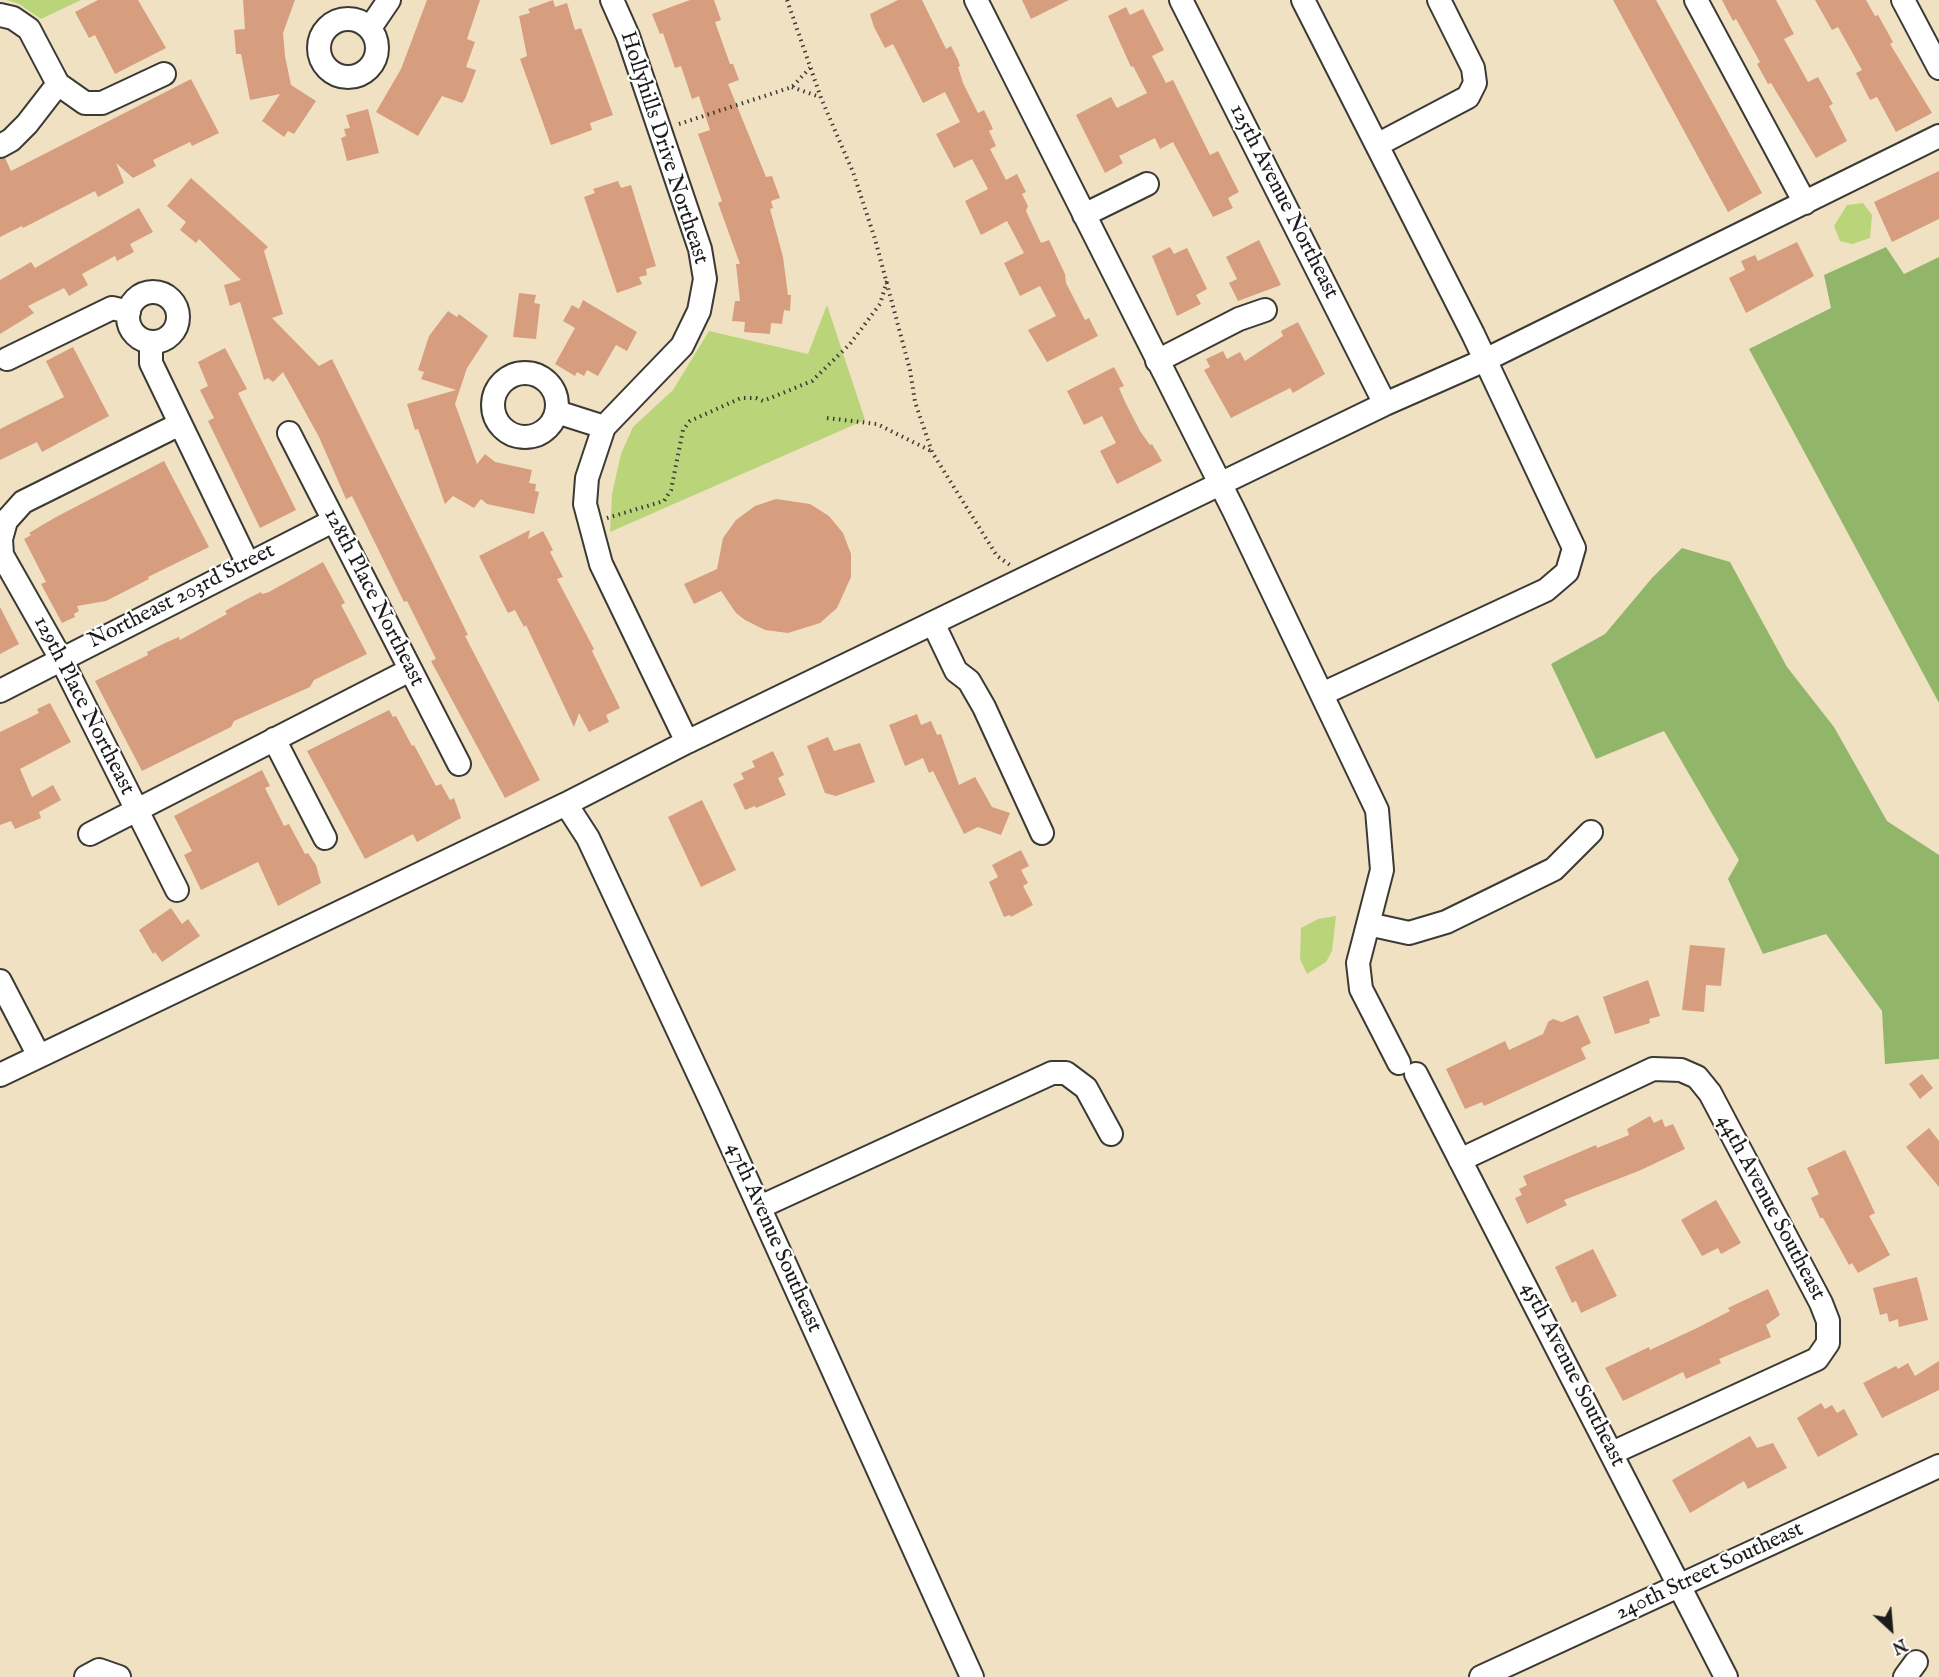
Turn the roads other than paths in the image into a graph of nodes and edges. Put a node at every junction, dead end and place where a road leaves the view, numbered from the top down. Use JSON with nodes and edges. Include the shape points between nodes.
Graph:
{"nodes":[{"id":1,"x":389,"y":0,"type":"edge"},
{"id":2,"x":612,"y":0,"type":"edge"},
{"id":3,"x":976,"y":0,"type":"edge"},
{"id":4,"x":1181,"y":0,"type":"edge"},
{"id":5,"x":1303,"y":0,"type":"edge"},
{"id":6,"x":1439,"y":0,"type":"edge"},
{"id":7,"x":1696,"y":0,"type":"edge"},
{"id":8,"x":1903,"y":0,"type":"edge"},
{"id":9,"x":0,"y":15,"type":"edge"},
{"id":10,"x":370,"y":28,"type":"dead end"},
{"id":11,"x":1939,"y":68,"type":"edge"},
{"id":12,"x":164,"y":74,"type":"dead end"},
{"id":13,"x":58,"y":84,"type":"junction"},
{"id":14,"x":1939,"y":136,"type":"edge"},
{"id":15,"x":1377,"y":145,"type":"junction"},
{"id":16,"x":0,"y":146,"type":"edge"},
{"id":17,"x":1147,"y":184,"type":"dead end"},
{"id":18,"x":1804,"y":203,"type":"junction"},
{"id":19,"x":1084,"y":214,"type":"junction"},
{"id":20,"x":1265,"y":310,"type":"dead end"},
{"id":21,"x":129,"y":312,"type":"junction"},
{"id":22,"x":151,"y":342,"type":"junction"},
{"id":23,"x":7,"y":359,"type":"dead end"},
{"id":24,"x":1485,"y":360,"type":"junction"},
{"id":25,"x":1157,"y":361,"type":"junction"},
{"id":26,"x":1385,"y":404,"type":"junction"},
{"id":27,"x":557,"y":412,"type":"dead end"},
{"id":28,"x":180,"y":424,"type":"junction"},
{"id":29,"x":604,"y":427,"type":"junction"},
{"id":30,"x":289,"y":433,"type":"dead end"},
{"id":31,"x":1220,"y":484,"type":"junction"},
{"id":32,"x":333,"y":520,"type":"junction"},
{"id":33,"x":3,"y":522,"type":"edge"},
{"id":34,"x":248,"y":564,"type":"junction"},
{"id":35,"x":933,"y":623,"type":"junction"},
{"id":36,"x":61,"y":659,"type":"junction"},
{"id":37,"x":410,"y":670,"type":"junction"},
{"id":38,"x":0,"y":691,"type":"edge"},
{"id":39,"x":1322,"y":694,"type":"junction"},
{"id":40,"x":274,"y":739,"type":"junction"},
{"id":41,"x":687,"y":742,"type":"junction"},
{"id":42,"x":459,"y":764,"type":"dead end"},
{"id":43,"x":566,"y":804,"type":"junction"},
{"id":44,"x":136,"y":808,"type":"junction"},
{"id":45,"x":1591,"y":832,"type":"dead end"},
{"id":46,"x":90,"y":834,"type":"dead end"},
{"id":47,"x":1042,"y":834,"type":"dead end"},
{"id":48,"x":325,"y":838,"type":"dead end"},
{"id":49,"x":177,"y":890,"type":"dead end"},
{"id":50,"x":1368,"y":924,"type":"junction"},
{"id":51,"x":0,"y":981,"type":"edge"},
{"id":52,"x":39,"y":1056,"type":"junction"},
{"id":53,"x":0,"y":1075,"type":"edge"},
{"id":54,"x":1111,"y":1134,"type":"dead end"},
{"id":55,"x":1460,"y":1160,"type":"junction"},
{"id":56,"x":760,"y":1207,"type":"junction"},
{"id":57,"x":1612,"y":1453,"type":"junction"},
{"id":58,"x":1939,"y":1466,"type":"edge"},
{"id":59,"x":1678,"y":1587,"type":"junction"},
{"id":60,"x":86,"y":1677,"type":"edge"},
{"id":61,"x":119,"y":1677,"type":"edge"},
{"id":62,"x":972,"y":1677,"type":"edge"},
{"id":63,"x":1481,"y":1677,"type":"edge"},
{"id":64,"x":1726,"y":1677,"type":"edge"}],
"edges":[{"from":1,"to":10,"type":"street"},
{"from":2,"to":29,"type":"street","name":"Hollyhills Drive Northeast","via":[[628,36],[700,249],[705,279],[699,311],[682,346]]},
{"from":3,"to":19,"type":"street","name":"45th Avenue Southeast"},
{"from":4,"to":26,"type":"street","name":"125th Avenue Northeast"},
{"from":5,"to":15,"type":"street"},
{"from":6,"to":15,"type":"street","via":[[1473,68],[1475,83],[1468,97]]},
{"from":7,"to":18,"type":"street"},
{"from":8,"to":11,"type":"street"},
{"from":9,"to":13,"type":"street","via":[[29,29]]},
{"from":12,"to":13,"type":"street","via":[[94,104],[75,99]]},
{"from":13,"to":16,"type":"street","via":[[27,124]]},
{"from":14,"to":18,"type":"street"},
{"from":15,"to":24,"type":"street"},
{"from":17,"to":19,"type":"street"},
{"from":18,"to":24,"type":"street"},
{"from":19,"to":25,"type":"street","name":"45th Avenue Southeast"},
{"from":20,"to":25,"type":"street"},
{"from":21,"to":22,"type":"street","via":[[131,328]]},
{"from":21,"to":22,"type":"street","via":[[144,294],[160,293],[174,302],[178,317],[173,333]]},
{"from":21,"to":23,"type":"street","via":[[112,308]]},
{"from":22,"to":28,"type":"street","via":[[151,363]]},
{"from":24,"to":26,"type":"street"},
{"from":24,"to":39,"type":"street","via":[[1574,548],[1567,572],[1546,590]]},
{"from":25,"to":31,"type":"street","name":"45th Avenue Southeast"},
{"from":26,"to":31,"type":"street"},
{"from":27,"to":29,"type":"street"},
{"from":28,"to":33,"type":"street","via":[[23,502]]},
{"from":28,"to":34,"type":"street"},
{"from":29,"to":41,"type":"street","name":"Hollyhills Drive Northeast","via":[[587,478],[585,504],[600,564]]},
{"from":30,"to":32,"type":"street","name":"128th Place Northeast"},
{"from":31,"to":35,"type":"street"},
{"from":31,"to":39,"type":"street","name":"45th Avenue Southeast"},
{"from":32,"to":34,"type":"street","name":"Northeast 203rd Street"},
{"from":32,"to":37,"type":"street","name":"128th Place Northeast"},
{"from":33,"to":36,"type":"street","name":"129th Place Northeast","via":[[2,555]]},
{"from":34,"to":36,"type":"street","name":"Northeast 203rd Street"},
{"from":35,"to":41,"type":"street"},
{"from":35,"to":47,"type":"street","via":[[956,671],[969,681],[984,707]]},
{"from":36,"to":38,"type":"street","name":"Northeast 203rd Street"},
{"from":36,"to":44,"type":"street","name":"129th Place Northeast"},
{"from":37,"to":40,"type":"street"},
{"from":37,"to":42,"type":"street","name":"128th Place Northeast"},
{"from":39,"to":50,"type":"street","name":"45th Avenue Southeast","via":[[1377,810],[1382,870]]},
{"from":40,"to":44,"type":"street"},
{"from":40,"to":48,"type":"street"},
{"from":41,"to":43,"type":"street"},
{"from":43,"to":52,"type":"street"},
{"from":43,"to":56,"type":"street","name":"47th Avenue Southeast","via":[[588,838]]},
{"from":44,"to":46,"type":"street"},
{"from":44,"to":49,"type":"street","name":"129th Place Northeast"},
{"from":45,"to":50,"type":"street","via":[[1554,869],[1446,922],[1409,933]]},
{"from":50,"to":55,"type":"street","name":"45th Avenue Southeast","via":[[1358,957],[1361,989]]},
{"from":51,"to":52,"type":"street"},
{"from":52,"to":53,"type":"street"},
{"from":54,"to":56,"type":"street","via":[[1086,1088],[1066,1073],[1052,1073]]},
{"from":55,"to":57,"type":"street","name":"45th Avenue Southeast"},
{"from":55,"to":57,"type":"street","name":"44th Avenue Southeast","via":[[1653,1069],[1681,1070],[1697,1077],[1710,1093],[1821,1303],[1828,1321],[1828,1343],[1817,1359]]},
{"from":56,"to":62,"type":"street","name":"47th Avenue Southeast"},
{"from":57,"to":59,"type":"street","name":"45th Avenue Southeast"},
{"from":58,"to":59,"type":"street","name":"240th Street Southeast"},
{"from":59,"to":63,"type":"street","name":"240th Street Southeast"},
{"from":59,"to":64,"type":"street","name":"45th Avenue Southeast"},
{"from":60,"to":61,"type":"street","via":[[99,1670]]}]}
